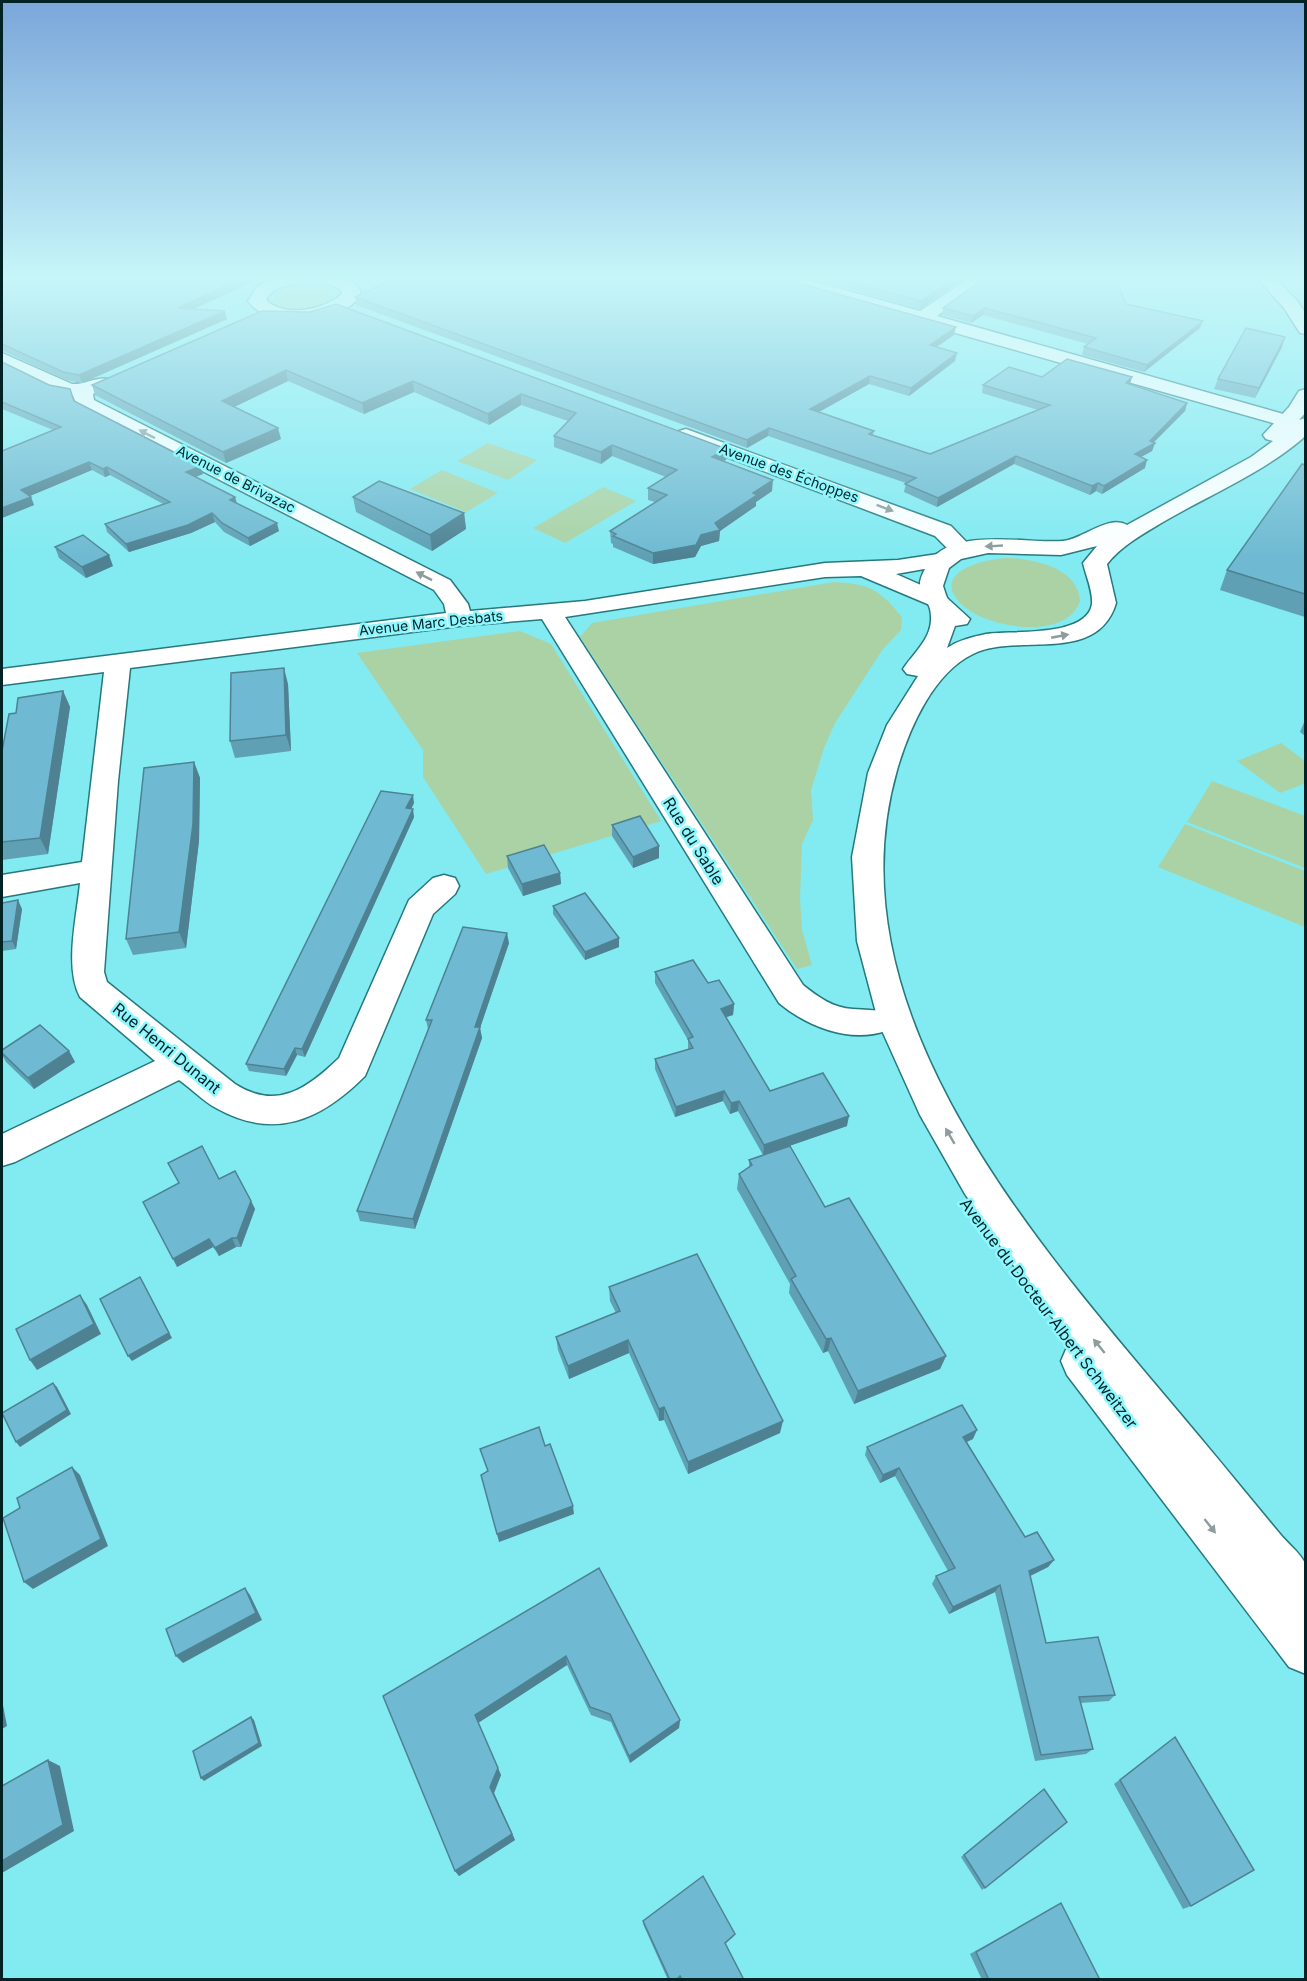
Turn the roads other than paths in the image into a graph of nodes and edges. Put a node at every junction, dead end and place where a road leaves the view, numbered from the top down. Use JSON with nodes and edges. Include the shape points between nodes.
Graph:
{"nodes":[{"id":1,"x":28,"y":371,"type":"edge"},
{"id":2,"x":1112,"y":371,"type":"edge"},
{"id":3,"x":116,"y":377,"type":"edge"},
{"id":4,"x":84,"y":391,"type":"junction"},
{"id":5,"x":1305,"y":395,"type":"edge"},
{"id":6,"x":1296,"y":423,"type":"edge"},
{"id":7,"x":673,"y":430,"type":"edge"},
{"id":8,"x":1027,"y":547,"type":"junction"},
{"id":9,"x":955,"y":555,"type":"junction"},
{"id":10,"x":861,"y":570,"type":"junction"},
{"id":11,"x":1099,"y":584,"type":"junction"},
{"id":12,"x":939,"y":604,"type":"junction"},
{"id":13,"x":549,"y":611,"type":"junction"},
{"id":14,"x":459,"y":619,"type":"junction"},
{"id":15,"x":1018,"y":639,"type":"junction"},
{"id":16,"x":118,"y":662,"type":"junction"},
{"id":17,"x":2,"y":677,"type":"edge"},
{"id":18,"x":97,"y":870,"type":"junction"},
{"id":19,"x":2,"y":886,"type":"edge"},
{"id":20,"x":444,"y":886,"type":"dead end"},
{"id":21,"x":874,"y":1022,"type":"junction"},
{"id":22,"x":182,"y":1063,"type":"junction"},
{"id":23,"x":2,"y":1151,"type":"edge"},
{"id":24,"x":1305,"y":1601,"type":"edge"},
{"id":25,"x":1305,"y":1650,"type":"edge"}],
"edges":[{"from":1,"to":4,"type":"street","via":[[60,387]]},
{"from":2,"to":6,"type":"street"},
{"from":3,"to":4,"type":"street"},
{"from":14,"to":4,"type":"street","name":"Avenue de Brivazac","one_way":true,"via":[[456,604],[442,585],[85,403]]},
{"from":5,"to":6,"type":"street","name":"Avenue du Docteur Albert Schweitzer"},
{"from":6,"to":8,"type":"street","name":"Avenue du Docteur Albert Schweitzer","via":[[1247,455],[1080,545]]},
{"from":6,"to":11,"type":"street","name":"Avenue du Docteur Albert Schweitzer","via":[[1293,436],[1260,460],[1108,546],[1095,563]]},
{"from":7,"to":9,"type":"street","name":"Avenue des Échoppes","one_way":true,"via":[[943,531]]},
{"from":8,"to":9,"type":"street","name":"Avenue du Docteur Albert Schweitzer","one_way":true,"via":[[993,546]]},
{"from":8,"to":11,"type":"street","name":"Avenue du Docteur Albert Schweitzer","via":[[1071,560]]},
{"from":9,"to":10,"type":"street","name":"Avenue Marc Desbats","via":[[921,564]]},
{"from":9,"to":12,"type":"street","name":"Avenue du Docteur Albert Schweitzer","via":[[934,571],[931,585]]},
{"from":10,"to":12,"type":"street","name":"Avenue Marc Desbats","via":[[915,590]]},
{"from":10,"to":13,"type":"street","name":"Avenue Marc Desbats","via":[[825,570]]},
{"from":15,"to":11,"type":"street","name":"Avenue du Docteur Albert Schweitzer","one_way":true,"via":[[1065,635],[1084,628],[1104,608]]},
{"from":12,"to":15,"type":"street","name":"Avenue du Docteur Albert Schweitzer","via":[[961,622]]},
{"from":12,"to":21,"type":"street","name":"Avenue du Docteur Albert Schweitzer","via":[[944,627],[936,646],[896,697],[880,725],[857,788],[850,824],[848,878],[853,936]]},
{"from":13,"to":14,"type":"street","name":"Avenue Marc Desbats"},
{"from":13,"to":21,"type":"street","name":"Rue du Sable","via":[[791,994],[816,1012],[858,1024]]},
{"from":14,"to":16,"type":"street","name":"Avenue Marc Desbats"},
{"from":24,"to":15,"type":"street","name":"Avenue du Docteur Albert Schweitzer","one_way":true,"via":[[1059,1298],[991,1205],[938,1115],[890,1008],[867,896],[867,859],[876,790],[886,759],[915,701],[953,653],[980,642]]},
{"from":16,"to":17,"type":"street","name":"Avenue Marc Desbats"},
{"from":16,"to":18,"type":"street","name":"Rue Henri Dunant"},
{"from":18,"to":19,"type":"street"},
{"from":18,"to":22,"type":"street","name":"Rue Henri Dunant","via":[[88,972],[92,988]]},
{"from":20,"to":22,"type":"street","name":"Rue Henri Dunant","via":[[420,908],[352,1066],[315,1098],[293,1108],[249,1106],[229,1098]]},
{"from":21,"to":25,"type":"street","name":"Avenue du Docteur Albert Schweitzer","one_way":true,"via":[[916,1121],[972,1214]]},
{"from":22,"to":23,"type":"street"}]}
